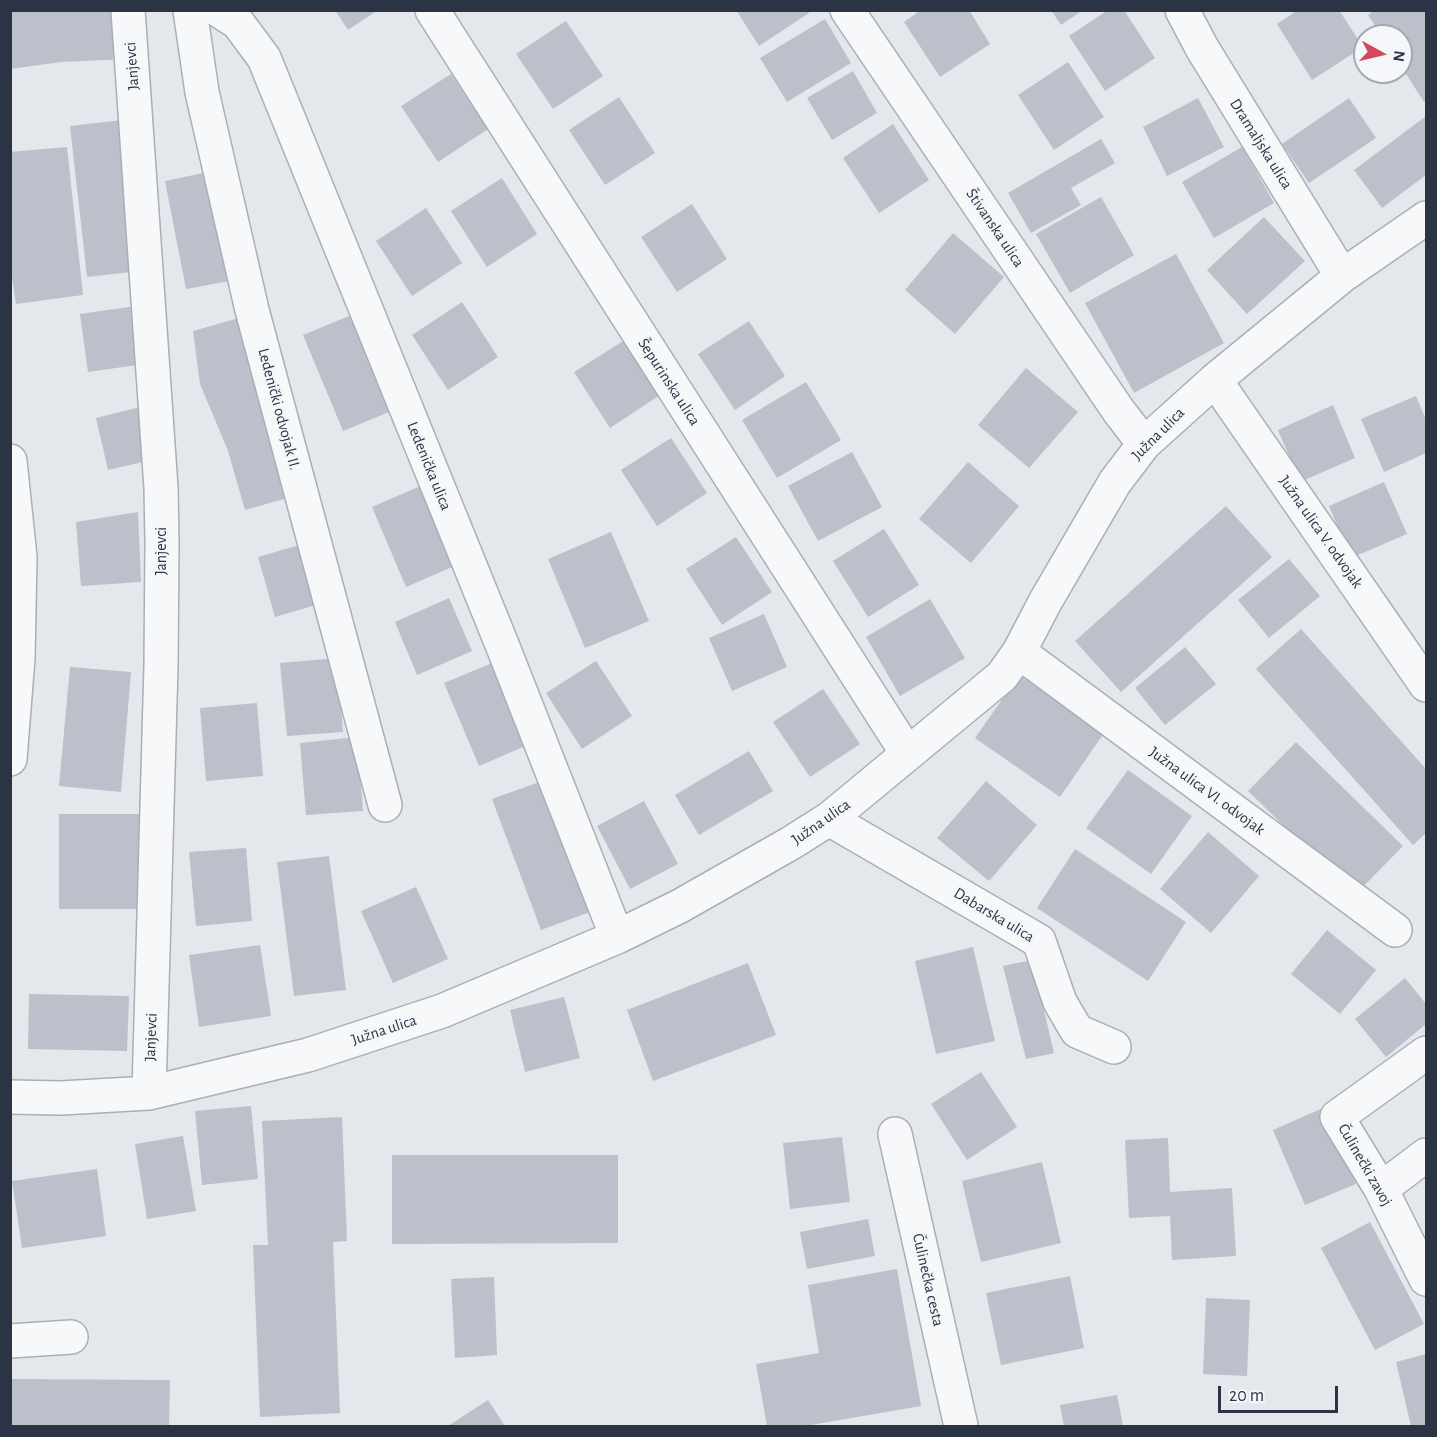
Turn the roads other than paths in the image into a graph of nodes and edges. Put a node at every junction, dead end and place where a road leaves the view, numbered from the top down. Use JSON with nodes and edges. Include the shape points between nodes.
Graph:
{"nodes":[{"id":1,"x":129,"y":10,"type":"edge"},
{"id":2,"x":190,"y":10,"type":"edge"},
{"id":3,"x":218,"y":10,"type":"edge"},
{"id":4,"x":432,"y":10,"type":"edge"},
{"id":5,"x":847,"y":10,"type":"edge"},
{"id":6,"x":1182,"y":10,"type":"edge"},
{"id":7,"x":1426,"y":218,"type":"edge"},
{"id":8,"x":1342,"y":276,"type":"junction"},
{"id":9,"x":1215,"y":380,"type":"junction"},
{"id":10,"x":1144,"y":444,"type":"junction"},
{"id":11,"x":10,"y":461,"type":"edge"},
{"id":12,"x":1019,"y":652,"type":"junction"},
{"id":13,"x":1426,"y":685,"type":"edge"},
{"id":14,"x":907,"y":753,"type":"junction"},
{"id":15,"x":10,"y":759,"type":"edge"},
{"id":16,"x":384,"y":805,"type":"dead end"},
{"id":17,"x":829,"y":819,"type":"junction"},
{"id":18,"x":1395,"y":930,"type":"dead end"},
{"id":19,"x":617,"y":937,"type":"junction"},
{"id":20,"x":1114,"y":1047,"type":"dead end"},
{"id":21,"x":1426,"y":1053,"type":"edge"},
{"id":22,"x":149,"y":1093,"type":"junction"},
{"id":23,"x":10,"y":1097,"type":"edge"},
{"id":24,"x":895,"y":1134,"type":"dead end"},
{"id":25,"x":1426,"y":1155,"type":"edge"},
{"id":26,"x":1381,"y":1189,"type":"junction"},
{"id":27,"x":1426,"y":1279,"type":"edge"},
{"id":28,"x":71,"y":1337,"type":"dead end"},
{"id":29,"x":10,"y":1341,"type":"edge"},
{"id":30,"x":961,"y":1426,"type":"edge"}],
"edges":[{"from":1,"to":22,"type":"street","name":"Janjevci","via":[[162,531]]},
{"from":2,"to":16,"type":"street","name":"Ledenički odvojak II.","via":[[202,92],[252,310]]},
{"from":3,"to":19,"type":"street","name":"Ledenička ulica","via":[[238,23],[264,58]]},
{"from":4,"to":14,"type":"street","name":"Šepurinska ulica"},
{"from":5,"to":10,"type":"street","name":"Štivanska ulica"},
{"from":6,"to":8,"type":"street","name":"Dramaljska ulica"},
{"from":7,"to":8,"type":"street","name":"Južna ulica"},
{"from":8,"to":9,"type":"street","name":"Južna ulica"},
{"from":9,"to":10,"type":"street","name":"Južna ulica"},
{"from":9,"to":13,"type":"street","name":"Južna ulica V. odvojak"},
{"from":10,"to":12,"type":"street","name":"Južna ulica","via":[[1115,482]]},
{"from":11,"to":15,"type":"street","via":[[20,557]]},
{"from":12,"to":14,"type":"street","name":"Južna ulica","via":[[1002,676]]},
{"from":12,"to":18,"type":"street","name":"Južna ulica VI. odvojak"},
{"from":14,"to":17,"type":"street","name":"Južna ulica"},
{"from":17,"to":19,"type":"street","name":"Južna ulica","via":[[680,906]]},
{"from":17,"to":20,"type":"street","name":"Dabarska ulica","via":[[1039,941],[1060,1002],[1077,1031]]},
{"from":19,"to":22,"type":"street","name":"Južna ulica","via":[[430,1015],[308,1055]]},
{"from":21,"to":26,"type":"street","name":"Čulinečki zavoj","via":[[1337,1117]]},
{"from":22,"to":23,"type":"street","name":"Južna ulica"},
{"from":24,"to":30,"type":"street","name":"Čulinečka cesta"},
{"from":25,"to":26,"type":"street"},
{"from":26,"to":27,"type":"street","name":"Čulinečki zavoj"},
{"from":28,"to":29,"type":"street"}]}
